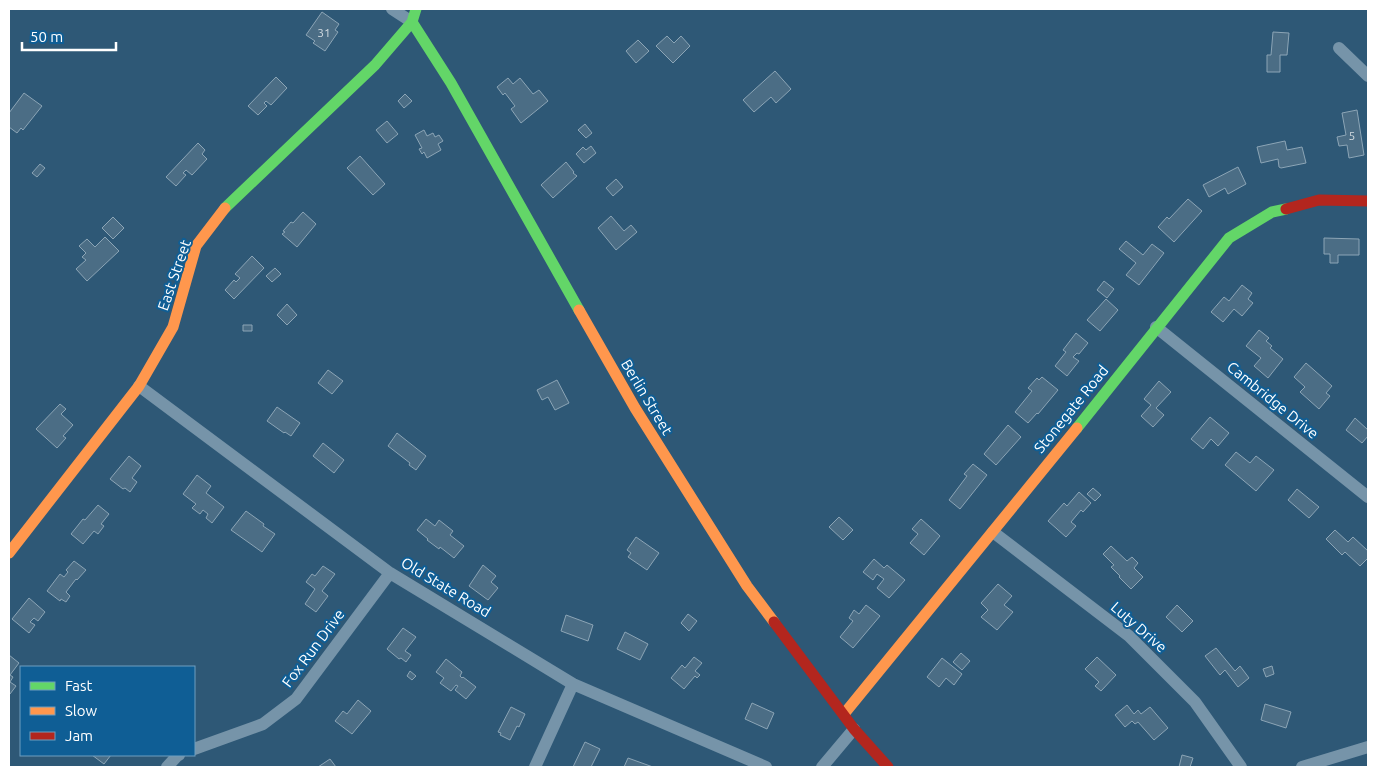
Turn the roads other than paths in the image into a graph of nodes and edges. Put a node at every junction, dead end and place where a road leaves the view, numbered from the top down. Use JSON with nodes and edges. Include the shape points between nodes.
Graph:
{"nodes":[{"id":1,"x":392,"y":9,"type":"edge"},
{"id":2,"x":416,"y":9,"type":"edge"},
{"id":3,"x":412,"y":22,"type":"junction"},
{"id":4,"x":1339,"y":48,"type":"dead end"},
{"id":5,"x":1368,"y":76,"type":"edge"},
{"id":6,"x":1368,"y":200,"type":"edge"},
{"id":7,"x":1156,"y":327,"type":"junction"},
{"id":8,"x":139,"y":386,"type":"junction"},
{"id":9,"x":1368,"y":497,"type":"edge"},
{"id":10,"x":993,"y":532,"type":"junction"},
{"id":11,"x":9,"y":553,"type":"edge"},
{"id":12,"x":390,"y":573,"type":"junction"},
{"id":13,"x":573,"y":684,"type":"junction"},
{"id":14,"x":844,"y":714,"type":"junction"},
{"id":15,"x":854,"y":729,"type":"junction"},
{"id":16,"x":1368,"y":747,"type":"edge"},
{"id":17,"x":195,"y":749,"type":"edge"},
{"id":18,"x":177,"y":756,"type":"edge"},
{"id":19,"x":167,"y":767,"type":"edge"},
{"id":20,"x":535,"y":767,"type":"edge"},
{"id":21,"x":766,"y":767,"type":"edge"},
{"id":22,"x":822,"y":767,"type":"edge"},
{"id":23,"x":888,"y":767,"type":"edge"},
{"id":24,"x":1242,"y":767,"type":"edge"},
{"id":25,"x":1302,"y":767,"type":"edge"}],
"edges":[{"from":1,"to":3,"type":"street"},
{"from":2,"to":3,"type":"street","name":"East Street"},
{"from":3,"to":8,"type":"street","name":"East Street","via":[[375,65],[224,209],[196,246],[173,327]]},
{"from":3,"to":14,"type":"street","name":"Berlin Street","via":[[451,82],[640,416],[747,586]]},
{"from":4,"to":5,"type":"street"},
{"from":6,"to":7,"type":"street","name":"Stonegate Road","via":[[1318,200],[1272,212],[1229,238]]},
{"from":7,"to":9,"type":"street","name":"Cambridge Drive"},
{"from":7,"to":10,"type":"street","name":"Stonegate Road"},
{"from":8,"to":11,"type":"street","name":"East Street"},
{"from":8,"to":12,"type":"street","name":"Old State Road"},
{"from":10,"to":14,"type":"street","name":"Stonegate Road"},
{"from":10,"to":24,"type":"street","name":"Luty Drive","via":[[1129,636],[1195,702]]},
{"from":12,"to":13,"type":"street","name":"Old State Road"},
{"from":12,"to":17,"type":"street","name":"Fox Run Drive","via":[[296,699],[263,724]]},
{"from":13,"to":20,"type":"street"},
{"from":13,"to":21,"type":"street","name":"Old State Road"},
{"from":14,"to":15,"type":"street","name":"Berlin Street"},
{"from":15,"to":22,"type":"street"},
{"from":15,"to":23,"type":"street","name":"Berlin Street"},
{"from":16,"to":25,"type":"street"},
{"from":18,"to":19,"type":"street"}]}
